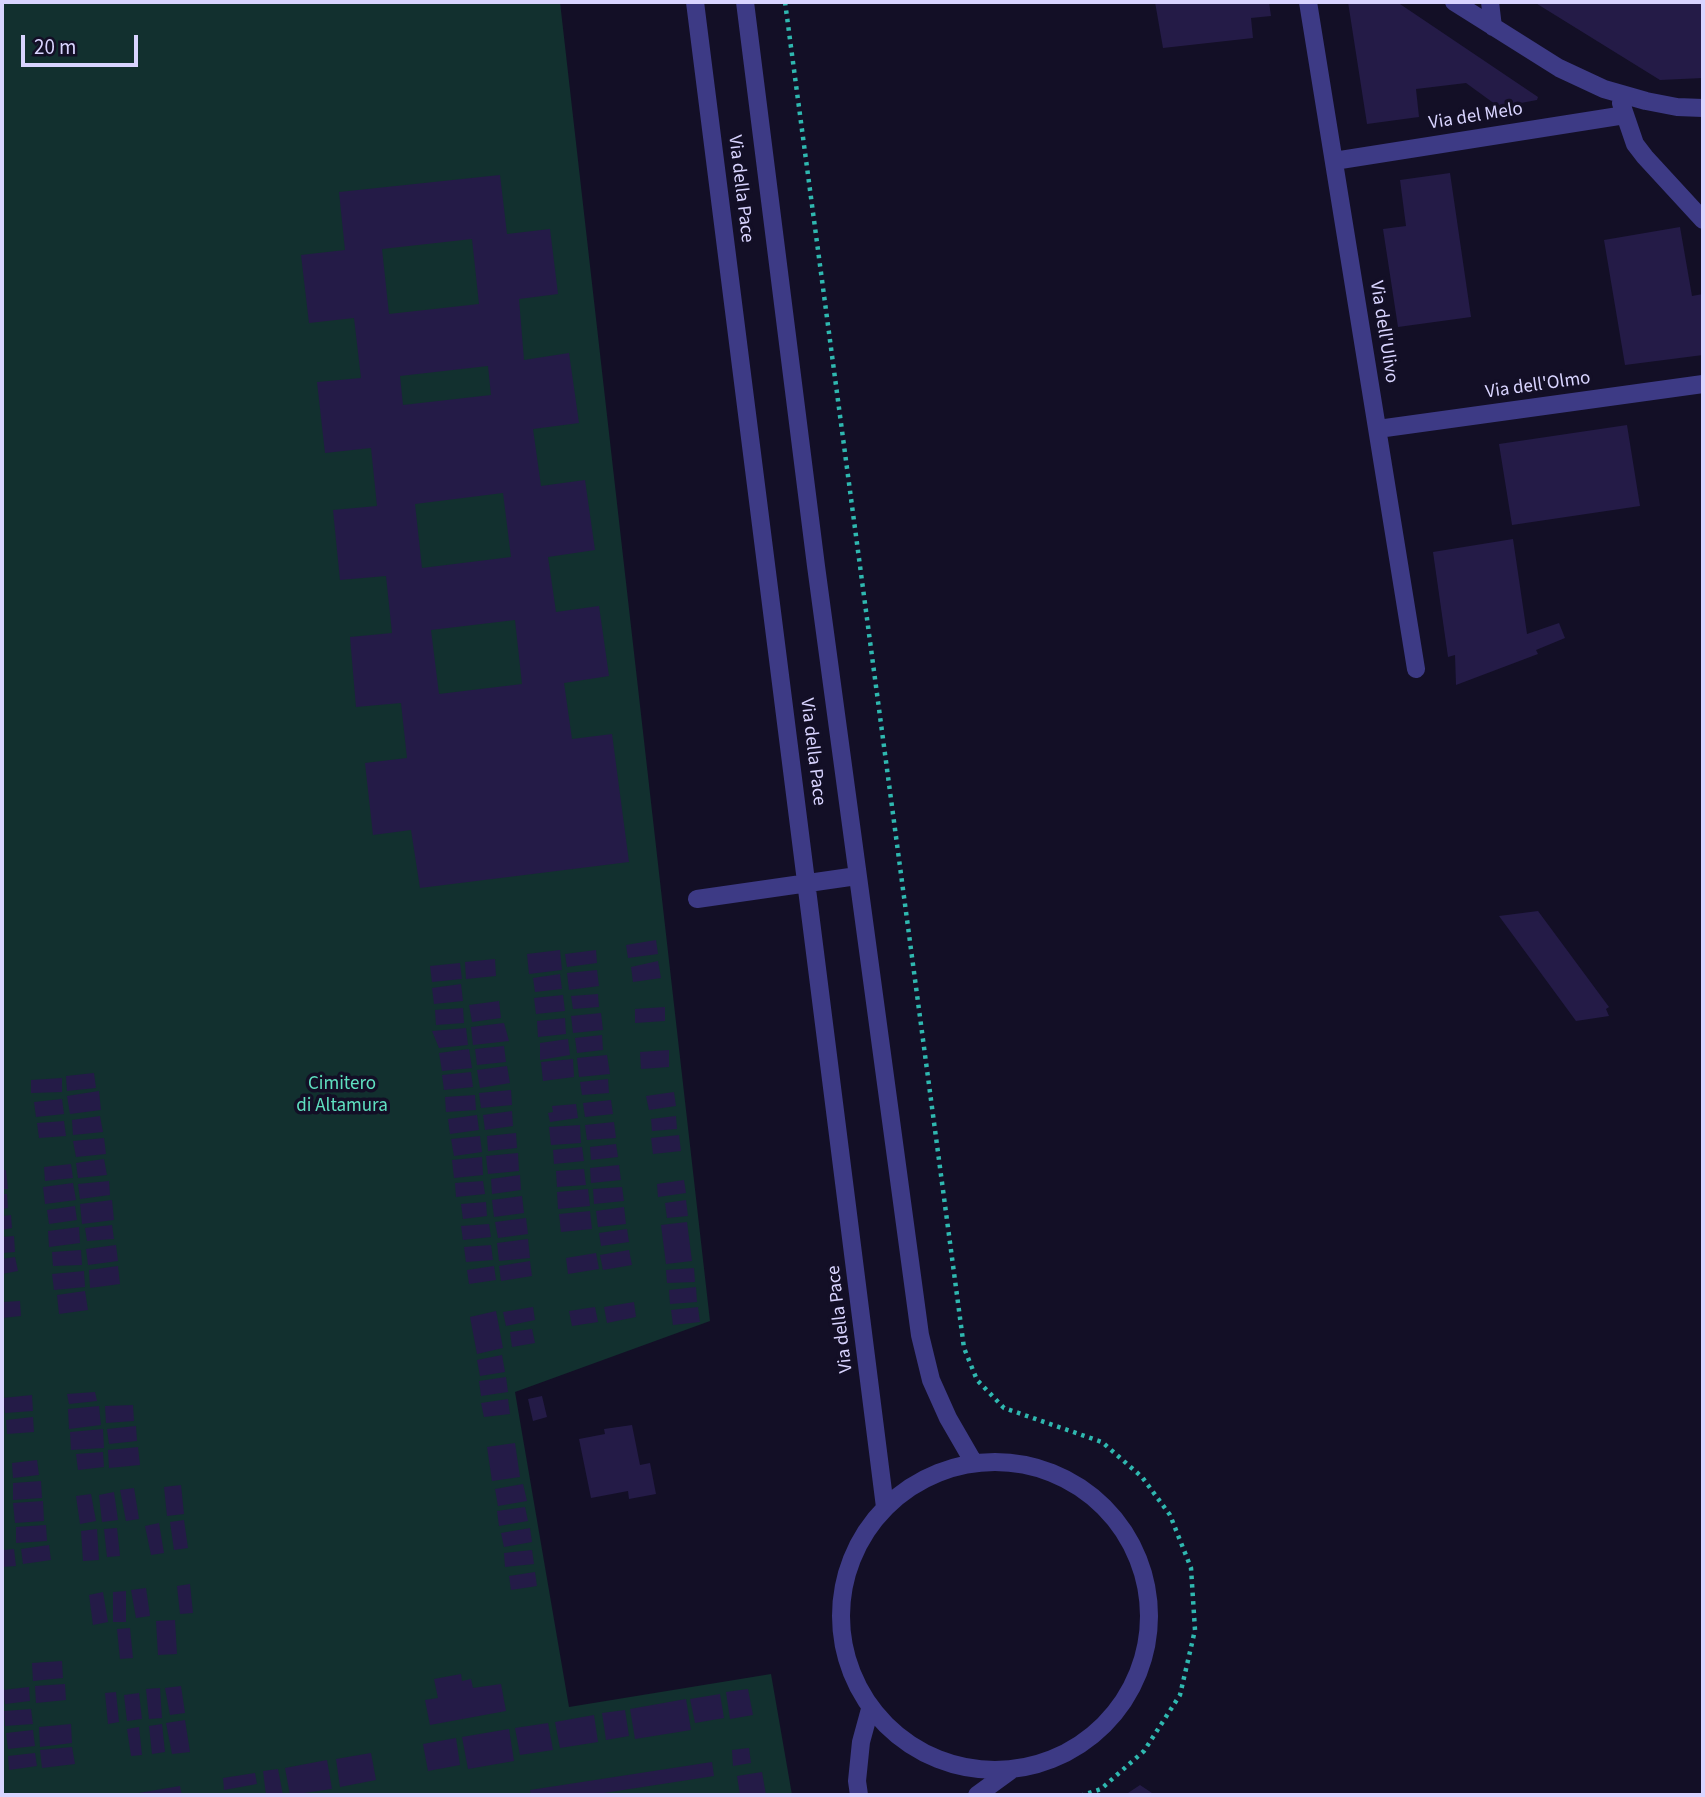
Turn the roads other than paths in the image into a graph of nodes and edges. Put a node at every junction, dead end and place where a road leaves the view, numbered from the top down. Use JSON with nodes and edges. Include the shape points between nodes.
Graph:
{"nodes":[{"id":1,"x":695,"y":2,"type":"edge"},
{"id":2,"x":746,"y":2,"type":"edge"},
{"id":3,"x":1308,"y":2,"type":"edge"},
{"id":4,"x":1454,"y":2,"type":"edge"},
{"id":5,"x":1490,"y":2,"type":"edge"},
{"id":6,"x":1493,"y":27,"type":"junction"},
{"id":7,"x":1617,"y":93,"type":"junction"},
{"id":8,"x":1703,"y":108,"type":"edge"},
{"id":9,"x":1625,"y":115,"type":"junction"},
{"id":10,"x":1334,"y":161,"type":"junction"},
{"id":11,"x":1703,"y":220,"type":"edge"},
{"id":12,"x":1703,"y":384,"type":"edge"},
{"id":13,"x":1378,"y":429,"type":"junction"},
{"id":14,"x":1416,"y":669,"type":"dead end"},
{"id":15,"x":858,"y":876,"type":"junction"},
{"id":16,"x":807,"y":883,"type":"junction"},
{"id":17,"x":696,"y":899,"type":"dead end"},
{"id":18,"x":974,"y":1462,"type":"junction"},
{"id":19,"x":885,"y":1507,"type":"junction"},
{"id":20,"x":870,"y":1709,"type":"junction"},
{"id":21,"x":1010,"y":1771,"type":"junction"},
{"id":22,"x":859,"y":1795,"type":"edge"},
{"id":23,"x":977,"y":1795,"type":"edge"}],
"edges":[{"from":1,"to":16,"type":"street","name":"Via della Pace"},
{"from":2,"to":15,"type":"street","name":"Via della Pace"},
{"from":3,"to":10,"type":"street","name":"Via dell'Ulivo"},
{"from":4,"to":6,"type":"street"},
{"from":5,"to":6,"type":"street"},
{"from":6,"to":7,"type":"street","via":[[1559,68]]},
{"from":7,"to":8,"type":"street"},
{"from":7,"to":9,"type":"street"},
{"from":9,"to":10,"type":"street","name":"Via del Melo"},
{"from":9,"to":11,"type":"street","via":[[1635,144]]},
{"from":10,"to":13,"type":"street","name":"Via dell'Ulivo"},
{"from":12,"to":13,"type":"street","name":"Via dell'Olmo"},
{"from":13,"to":14,"type":"street","name":"Via dell'Ulivo"},
{"from":15,"to":16,"type":"street"},
{"from":15,"to":18,"type":"street","name":"Via della Pace","via":[[920,1335],[931,1380]]},
{"from":16,"to":17,"type":"street"},
{"from":16,"to":19,"type":"street","name":"Via della Pace"},
{"from":18,"to":19,"type":"street","via":[[925,1477]]},
{"from":18,"to":21,"type":"street","via":[[1018,1463],[1061,1476],[1098,1501],[1127,1535],[1144,1576],[1149,1609],[1142,1665],[1123,1705],[1092,1738],[1054,1761]]},
{"from":19,"to":20,"type":"street","via":[[859,1542],[843,1594],[841,1627],[850,1670]]},
{"from":20,"to":21,"type":"street","via":[[908,1745],[957,1767]]},
{"from":20,"to":22,"type":"street","via":[[861,1742]]},
{"from":21,"to":23,"type":"street"}]}
